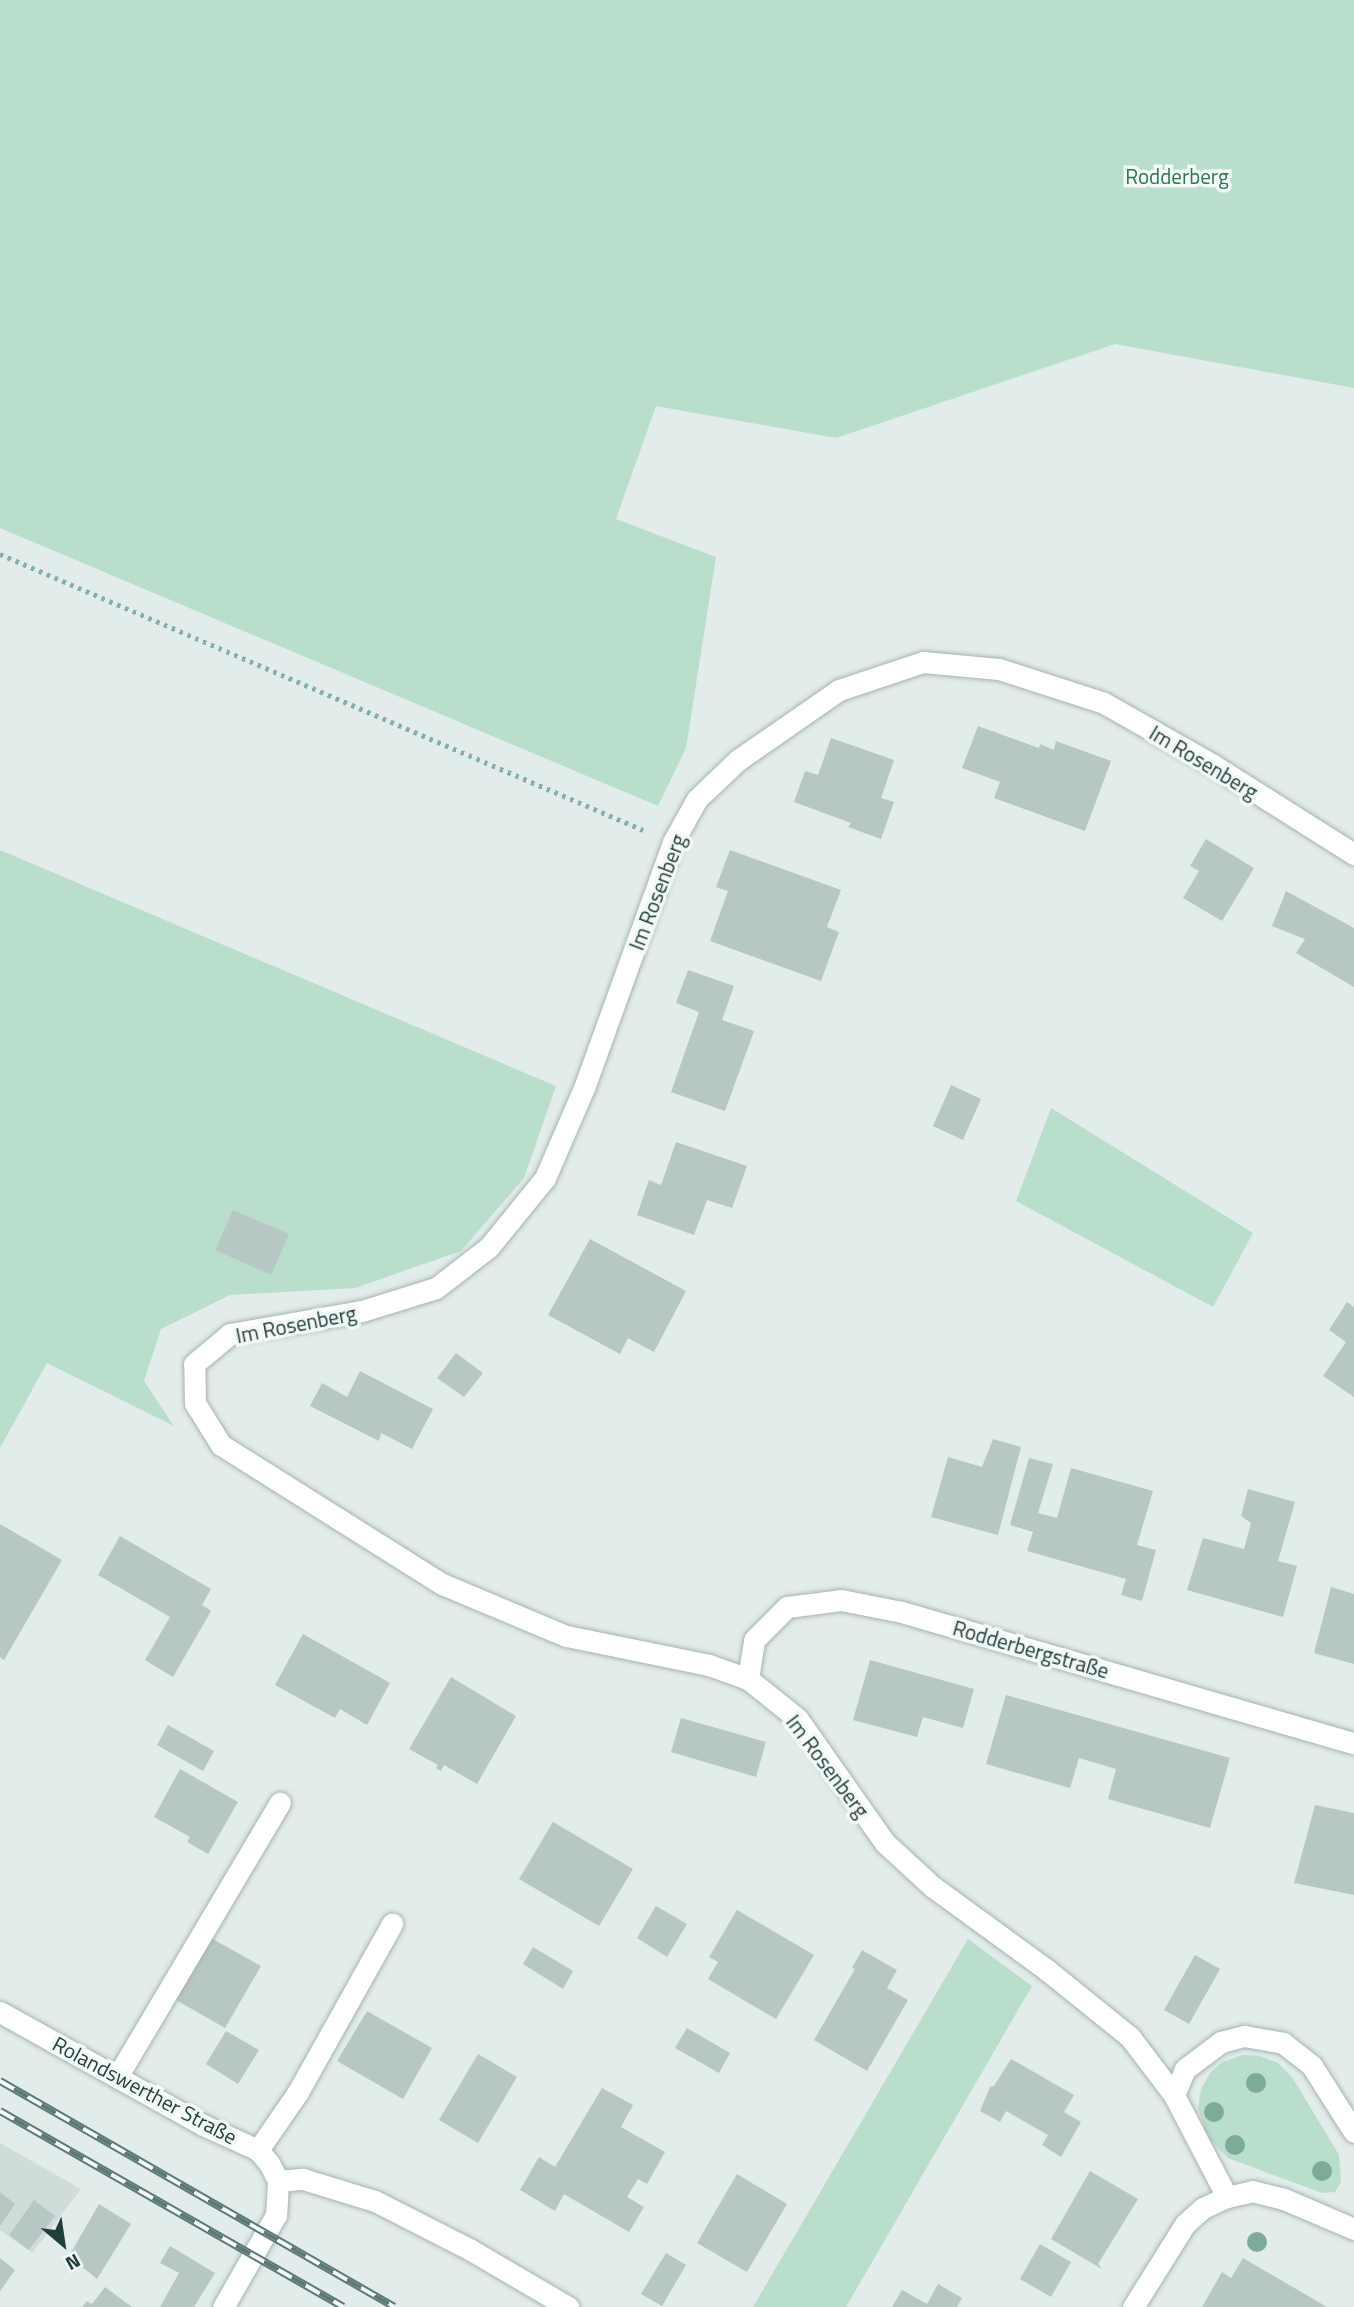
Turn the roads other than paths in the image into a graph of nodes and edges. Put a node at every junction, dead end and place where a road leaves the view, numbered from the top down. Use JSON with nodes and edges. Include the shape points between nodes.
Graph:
{"nodes":[{"id":1,"x":1354,"y":854,"type":"edge"},
{"id":2,"x":748,"y":1679,"type":"junction"},
{"id":3,"x":1354,"y":1743,"type":"edge"},
{"id":4,"x":280,"y":1803,"type":"dead end"},
{"id":5,"x":392,"y":1924,"type":"dead end"},
{"id":6,"x":0,"y":2012,"type":"edge"},
{"id":7,"x":117,"y":2077,"type":"junction"},
{"id":8,"x":1174,"y":2095,"type":"junction"},
{"id":9,"x":1354,"y":2132,"type":"edge"},
{"id":10,"x":258,"y":2150,"type":"junction"},
{"id":11,"x":278,"y":2181,"type":"junction"},
{"id":12,"x":1227,"y":2197,"type":"junction"},
{"id":13,"x":1354,"y":2229,"type":"edge"},
{"id":14,"x":223,"y":2307,"type":"edge"},
{"id":15,"x":568,"y":2307,"type":"edge"},
{"id":16,"x":1133,"y":2307,"type":"edge"}],
"edges":[{"from":1,"to":2,"type":"street","name":"Im Rosenberg","via":[[1104,703],[999,669],[923,662],[839,690],[738,760],[696,799],[673,842],[584,1088],[545,1178],[489,1247],[436,1288],[362,1311],[230,1334],[194,1364],[195,1403],[221,1445],[442,1584],[566,1636],[709,1665]]},
{"from":2,"to":3,"type":"street","name":"Rodderbergstraße","via":[[754,1640],[786,1608],[841,1600],[902,1612]]},
{"from":2,"to":8,"type":"street","name":"Im Rosenberg","via":[[798,1719],[885,1843],[933,1887],[1048,1970],[1130,2037]]},
{"from":4,"to":7,"type":"street"},
{"from":5,"to":10,"type":"street","via":[[298,2092]]},
{"from":6,"to":7,"type":"street","name":"Rolandswerther Straße"},
{"from":7,"to":10,"type":"street","name":"Rolandswerther Straße"},
{"from":8,"to":9,"type":"street","via":[[1185,2069],[1221,2042],[1244,2036],[1283,2043],[1312,2066]]},
{"from":8,"to":12,"type":"street","name":"Im Rosenberg"},
{"from":10,"to":11,"type":"street","name":"Rolandswerther Straße"},
{"from":11,"to":14,"type":"street","via":[[276,2215]]},
{"from":11,"to":15,"type":"street","via":[[303,2179],[375,2201]]},
{"from":12,"to":13,"type":"street","via":[[1252,2191],[1284,2199]]},
{"from":12,"to":16,"type":"street","via":[[1203,2208],[1185,2224]]}]}
